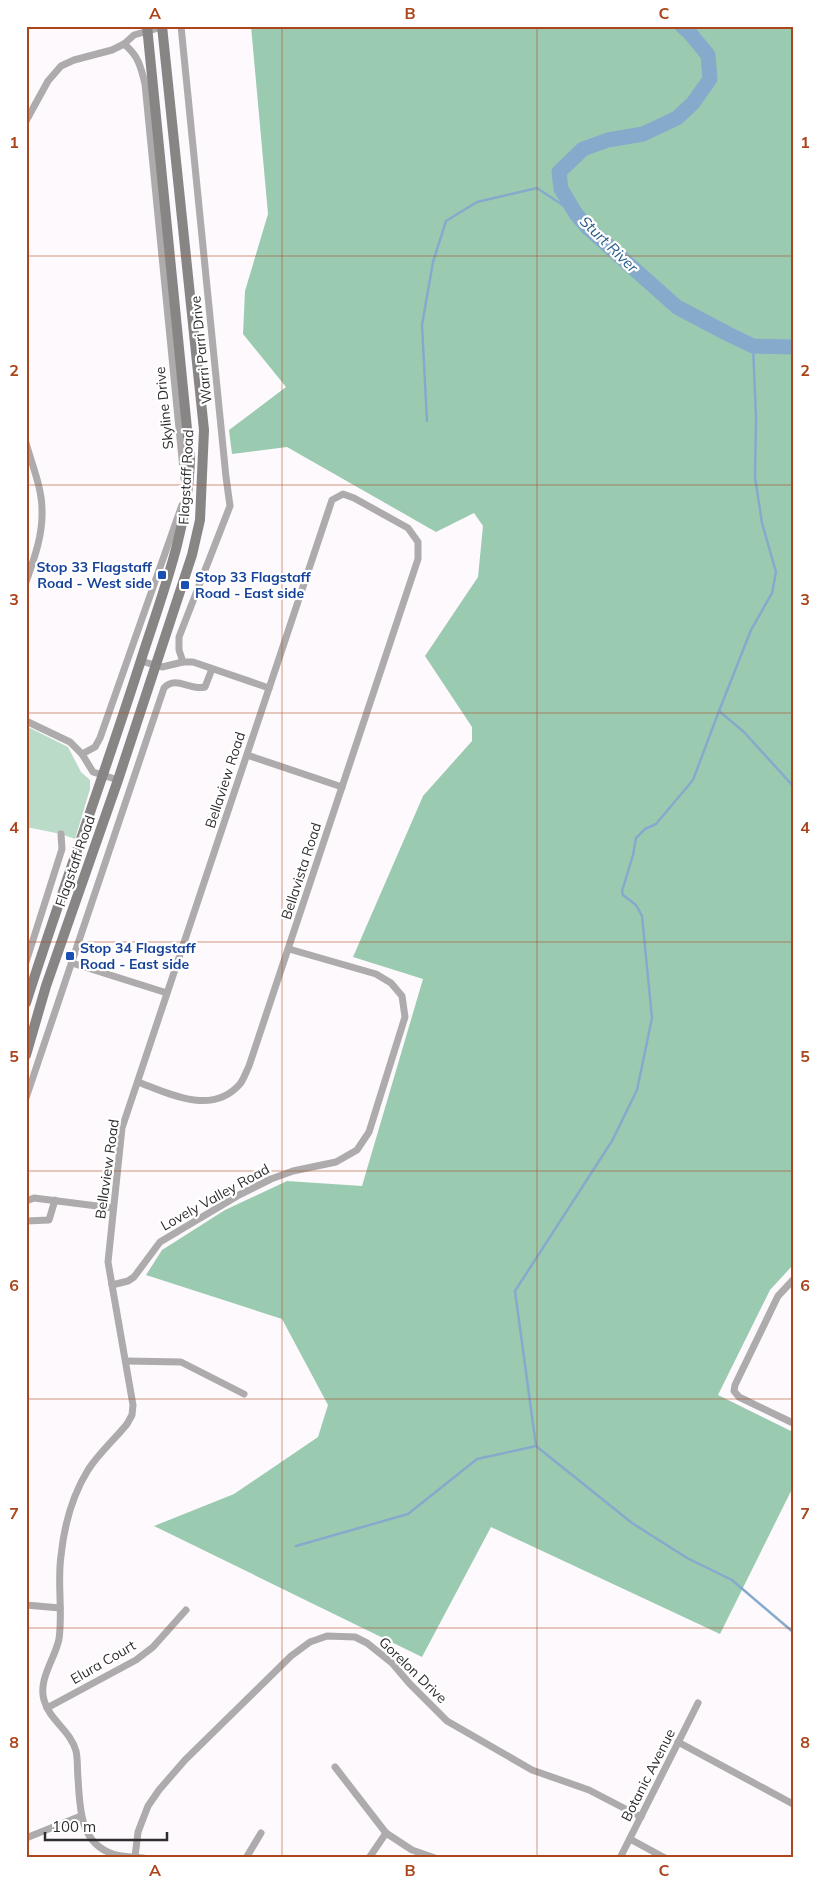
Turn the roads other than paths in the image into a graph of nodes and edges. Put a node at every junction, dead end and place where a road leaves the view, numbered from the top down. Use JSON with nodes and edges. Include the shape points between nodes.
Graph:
{"nodes":[{"id":1,"x":181,"y":26,"type":"edge"},
{"id":2,"x":162,"y":27,"type":"edge"},
{"id":3,"x":147,"y":28,"type":"edge"},
{"id":4,"x":124,"y":44,"type":"junction"},
{"id":5,"x":26,"y":121,"type":"edge"},
{"id":6,"x":26,"y":443,"type":"edge"},
{"id":7,"x":418,"y":559,"type":"joint"},
{"id":8,"x":26,"y":582,"type":"edge"},
{"id":9,"x":141,"y":661,"type":"junction"},
{"id":10,"x":183,"y":662,"type":"junction"},
{"id":11,"x":155,"y":666,"type":"junction"},
{"id":12,"x":212,"y":669,"type":"junction"},
{"id":13,"x":269,"y":688,"type":"junction"},
{"id":14,"x":26,"y":721,"type":"edge"},
{"id":15,"x":82,"y":754,"type":"junction"},
{"id":16,"x":247,"y":755,"type":"junction"},
{"id":17,"x":104,"y":776,"type":"junction"},
{"id":18,"x":118,"y":780,"type":"junction"},
{"id":19,"x":342,"y":786,"type":"junction"},
{"id":20,"x":61,"y":834,"type":"dead end"},
{"id":21,"x":289,"y":949,"type":"junction"},
{"id":22,"x":26,"y":962,"type":"edge"},
{"id":23,"x":72,"y":963,"type":"junction"},
{"id":24,"x":167,"y":993,"type":"junction"},
{"id":25,"x":27,"y":999,"type":"edge"},
{"id":26,"x":41,"y":1002,"type":"junction"},
{"id":27,"x":26,"y":1055,"type":"edge"},
{"id":28,"x":138,"y":1082,"type":"junction"},
{"id":29,"x":26,"y":1098,"type":"edge"},
{"id":30,"x":55,"y":1200,"type":"junction"},
{"id":31,"x":26,"y":1201,"type":"edge"},
{"id":32,"x":113,"y":1208,"type":"junction"},
{"id":33,"x":26,"y":1221,"type":"edge"},
{"id":34,"x":793,"y":1280,"type":"edge"},
{"id":35,"x":112,"y":1285,"type":"junction"},
{"id":36,"x":126,"y":1361,"type":"junction"},
{"id":37,"x":244,"y":1394,"type":"dead end"},
{"id":38,"x":793,"y":1423,"type":"edge"},
{"id":39,"x":26,"y":1605,"type":"edge"},
{"id":40,"x":60,"y":1608,"type":"junction"},
{"id":41,"x":186,"y":1610,"type":"dead end"},
{"id":42,"x":698,"y":1703,"type":"dead end"},
{"id":43,"x":47,"y":1708,"type":"junction"},
{"id":44,"x":678,"y":1742,"type":"junction"},
{"id":45,"x":335,"y":1767,"type":"dead end"},
{"id":46,"x":793,"y":1804,"type":"edge"},
{"id":47,"x":81,"y":1816,"type":"junction"},
{"id":48,"x":641,"y":1816,"type":"junction"},
{"id":49,"x":262,"y":1833,"type":"dead end"},
{"id":50,"x":386,"y":1833,"type":"junction"},
{"id":51,"x":26,"y":1838,"type":"edge"},
{"id":52,"x":630,"y":1839,"type":"junction"},
{"id":53,"x":139,"y":1857,"type":"edge"},
{"id":54,"x":246,"y":1858,"type":"edge"},
{"id":55,"x":369,"y":1858,"type":"edge"},
{"id":56,"x":435,"y":1858,"type":"edge"},
{"id":57,"x":620,"y":1858,"type":"edge"},
{"id":58,"x":666,"y":1858,"type":"edge"}],
"edges":[{"from":1,"to":10,"type":"street","name":"Warri Parri Drive","via":[[230,506],[179,637]]},
{"from":2,"to":3,"type":"street"},
{"from":2,"to":11,"type":"main road","name":"Flagstaff Road","via":[[204,430],[200,520],[192,556]]},
{"from":3,"to":4,"type":"street"},
{"from":3,"to":9,"type":"main road","name":"Flagstaff Road","via":[[190,459],[179,543]]},
{"from":4,"to":5,"type":"street","via":[[61,66],[48,81]]},
{"from":4,"to":15,"type":"street","name":"Skyline Drive","via":[[140,61],[145,84],[184,498],[100,738],[95,747]]},
{"from":6,"to":8,"type":"street","via":[[42,511],[41,532]]},
{"from":7,"to":13,"type":"street","name":"Bellaview Road","via":[[418,542],[408,528],[354,498],[343,494],[332,500]]},
{"from":7,"to":19,"type":"street","name":"Bellavista Road"},
{"from":9,"to":11,"type":"street"},
{"from":9,"to":17,"type":"main road","name":"Flagstaff Road"},
{"from":10,"to":11,"type":"street"},
{"from":10,"to":12,"type":"street"},
{"from":11,"to":18,"type":"main road","name":"Flagstaff Road"},
{"from":12,"to":13,"type":"street"},
{"from":12,"to":23,"type":"street","via":[[205,687],[199,689],[175,682],[164,688]]},
{"from":13,"to":16,"type":"street","name":"Bellaview Road"},
{"from":14,"to":15,"type":"street","via":[[70,742]]},
{"from":15,"to":17,"type":"street","via":[[93,772]]},
{"from":16,"to":19,"type":"street"},
{"from":16,"to":24,"type":"street","name":"Bellaview Road"},
{"from":17,"to":18,"type":"street"},
{"from":17,"to":25,"type":"main road","name":"Flagstaff Road"},
{"from":18,"to":26,"type":"main road","name":"Flagstaff Road"},
{"from":19,"to":21,"type":"street","name":"Bellavista Road"},
{"from":20,"to":22,"type":"street","via":[[62,849]]},
{"from":21,"to":28,"type":"street","name":"Bellavista Road","via":[[249,1066],[240,1083],[225,1096],[205,1101],[183,1099]]},
{"from":21,"to":35,"type":"street","name":"Lovely Valley Road","via":[[376,974],[391,983],[402,996],[404,1017],[369,1132],[357,1150],[336,1162],[294,1171],[271,1180],[168,1237],[160,1242],[134,1277]]},
{"from":23,"to":24,"type":"street"},
{"from":23,"to":29,"type":"street"},
{"from":24,"to":28,"type":"street","name":"Bellaview Road"},
{"from":25,"to":26,"type":"street"},
{"from":26,"to":27,"type":"main road","name":"Flagstaff Road"},
{"from":28,"to":32,"type":"street","name":"Bellaview Road","via":[[122,1128]]},
{"from":30,"to":31,"type":"street","via":[[34,1198]]},
{"from":30,"to":32,"type":"street"},
{"from":30,"to":33,"type":"street","via":[[49,1220]]},
{"from":32,"to":35,"type":"street","name":"Bellaview Road","via":[[108,1262]]},
{"from":34,"to":38,"type":"street","via":[[778,1296],[734,1391],[739,1397]]},
{"from":35,"to":36,"type":"street","name":"Bellaview Road"},
{"from":36,"to":37,"type":"street","via":[[181,1362]]},
{"from":36,"to":40,"type":"street","name":"Bellaview Road","via":[[134,1405],[132,1415],[128,1424],[89,1468],[69,1511],[61,1556]]},
{"from":39,"to":40,"type":"street"},
{"from":40,"to":43,"type":"street","name":"Bellaview Road","via":[[57,1647],[44,1677],[43,1699]]},
{"from":41,"to":43,"type":"street","name":"Elura Court","via":[[153,1647],[136,1660]]},
{"from":42,"to":44,"type":"street","name":"Botanic Avenue"},
{"from":43,"to":47,"type":"street","name":"Bellaview Road","via":[[76,1751]]},
{"from":44,"to":46,"type":"street"},
{"from":44,"to":48,"type":"street","name":"Botanic Avenue"},
{"from":45,"to":50,"type":"street"},
{"from":47,"to":51,"type":"street"},
{"from":47,"to":53,"type":"street","name":"Bellaview Road","via":[[87,1834],[106,1851],[114,1855]]},
{"from":48,"to":52,"type":"street","name":"Botanic Avenue"},
{"from":48,"to":53,"type":"street","name":"Gorelon Drive","via":[[589,1790],[532,1770],[447,1721],[392,1663],[367,1643],[355,1637],[327,1636],[310,1642],[292,1656],[158,1790],[138,1832]]},
{"from":49,"to":54,"type":"street"},
{"from":50,"to":55,"type":"street"},
{"from":50,"to":56,"type":"street","via":[[412,1850]]},
{"from":52,"to":57,"type":"street","name":"Botanic Avenue"},
{"from":52,"to":58,"type":"street"}]}
